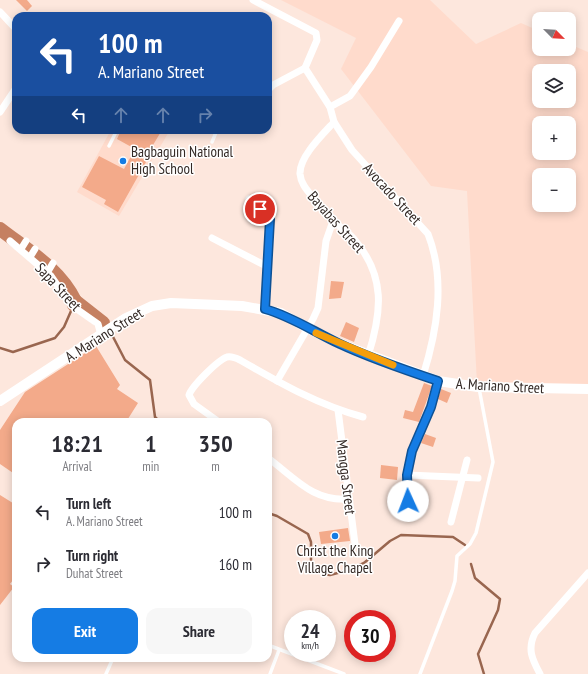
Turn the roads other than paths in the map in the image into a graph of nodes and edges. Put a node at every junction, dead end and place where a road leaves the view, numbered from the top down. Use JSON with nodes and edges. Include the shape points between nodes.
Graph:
{"nodes":[{"id":1,"x":253,"y":0,"type":"edge"},
{"id":2,"x":0,"y":12,"type":"edge"},
{"id":3,"x":399,"y":21,"type":"dead end"},
{"id":4,"x":12,"y":24,"type":"edge"},
{"id":5,"x":305,"y":68,"type":"junction"},
{"id":6,"x":272,"y":86,"type":"edge"},
{"id":7,"x":12,"y":94,"type":"edge"},
{"id":8,"x":330,"y":107,"type":"junction"},
{"id":9,"x":0,"y":112,"type":"edge"},
{"id":10,"x":334,"y":122,"type":"junction"},
{"id":11,"x":115,"y":134,"type":"edge"},
{"id":12,"x":215,"y":134,"type":"edge"},
{"id":13,"x":212,"y":142,"type":"dead end"},
{"id":14,"x":109,"y":146,"type":"dead end"},
{"id":15,"x":249,"y":199,"type":"dead end"},
{"id":16,"x":333,"y":221,"type":"junction"},
{"id":17,"x":212,"y":238,"type":"dead end"},
{"id":18,"x":10,"y":241,"type":"dead end"},
{"id":19,"x":268,"y":267,"type":"junction"},
{"id":20,"x":265,"y":309,"type":"junction"},
{"id":21,"x":307,"y":328,"type":"junction"},
{"id":22,"x":106,"y":332,"type":"junction"},
{"id":23,"x":368,"y":356,"type":"junction"},
{"id":24,"x":423,"y":376,"type":"junction"},
{"id":25,"x":277,"y":381,"type":"junction"},
{"id":26,"x":438,"y":381,"type":"junction"},
{"id":27,"x":478,"y":387,"type":"junction"},
{"id":28,"x":588,"y":389,"type":"edge"},
{"id":29,"x":0,"y":401,"type":"edge"},
{"id":30,"x":338,"y":410,"type":"junction"},
{"id":31,"x":363,"y":416,"type":"dead end"},
{"id":32,"x":214,"y":418,"type":"edge"},
{"id":33,"x":467,"y":460,"type":"dead end"},
{"id":34,"x":272,"y":461,"type":"edge"},
{"id":35,"x":407,"y":475,"type":"junction"},
{"id":36,"x":463,"y":477,"type":"junction"},
{"id":37,"x":478,"y":478,"type":"dead end"},
{"id":38,"x":349,"y":499,"type":"junction"},
{"id":39,"x":409,"y":513,"type":"dead end"},
{"id":40,"x":451,"y":522,"type":"dead end"},
{"id":41,"x":355,"y":544,"type":"dead end"},
{"id":42,"x":588,"y":573,"type":"edge"},
{"id":43,"x":272,"y":647,"type":"edge"},
{"id":44,"x":279,"y":650,"type":"junction"},
{"id":45,"x":111,"y":662,"type":"edge"},
{"id":46,"x":106,"y":674,"type":"edge"},
{"id":47,"x":270,"y":674,"type":"edge"},
{"id":48,"x":344,"y":674,"type":"edge"},
{"id":49,"x":420,"y":674,"type":"edge"},
{"id":50,"x":540,"y":674,"type":"edge"}],
"edges":[{"from":1,"to":5,"type":"street","via":[[316,33],[317,40]]},
{"from":2,"to":4,"type":"street"},
{"from":3,"to":8,"type":"street","via":[[350,96]]},
{"from":5,"to":6,"type":"street"},
{"from":5,"to":8,"type":"street","name":"Avocado Street"},
{"from":7,"to":9,"type":"street"},
{"from":8,"to":10,"type":"street","name":"Avocado Street"},
{"from":10,"to":16,"type":"street","name":"Bayabas Street","via":[[316,141],[303,163],[300,174],[302,185]]},
{"from":10,"to":24,"type":"street","name":"Avocado Street","via":[[352,150],[419,222],[430,240],[437,278],[438,315]]},
{"from":11,"to":14,"type":"lane"},
{"from":12,"to":13,"type":"lane"},
{"from":15,"to":19,"type":"street","via":[[270,219]]},
{"from":16,"to":21,"type":"street","via":[[325,247],[318,308]]},
{"from":16,"to":23,"type":"street","name":"Bayabas Street","via":[[353,238],[365,253],[375,273],[379,299],[378,318]]},
{"from":17,"to":19,"type":"street"},
{"from":18,"to":22,"type":"street","name":"Sapa Street","via":[[23,245],[50,269],[71,305]]},
{"from":19,"to":20,"type":"street"},
{"from":20,"to":21,"type":"street","name":"A. Mariano Street","via":[[281,313]]},
{"from":20,"to":22,"type":"street","name":"A. Mariano Street","via":[[171,303],[141,310]]},
{"from":21,"to":23,"type":"street","name":"A. Mariano Street"},
{"from":21,"to":25,"type":"street"},
{"from":22,"to":29,"type":"street","name":"A. Mariano Street"},
{"from":23,"to":24,"type":"street","name":"A. Mariano Street"},
{"from":24,"to":26,"type":"street","name":"A. Mariano Street"},
{"from":25,"to":30,"type":"street","via":[[308,398]]},
{"from":25,"to":32,"type":"street","via":[[240,360],[230,357],[222,360],[194,385],[189,395],[194,404]]},
{"from":26,"to":27,"type":"street","name":"A. Mariano Street"},
{"from":26,"to":35,"type":"street","via":[[431,407],[412,451]]},
{"from":27,"to":28,"type":"street","name":"A. Mariano Street"},
{"from":27,"to":49,"type":"lane","via":[[493,462],[476,532],[470,544],[458,556],[452,591]]},
{"from":30,"to":31,"type":"street"},
{"from":30,"to":38,"type":"street","name":"Mangga Street"},
{"from":33,"to":36,"type":"street"},
{"from":34,"to":38,"type":"street","via":[[314,493],[332,500]]},
{"from":35,"to":36,"type":"street"},
{"from":35,"to":39,"type":"street"},
{"from":36,"to":37,"type":"street"},
{"from":36,"to":40,"type":"street"},
{"from":38,"to":41,"type":"street","name":"Mangga Street"},
{"from":42,"to":50,"type":"street","via":[[530,642],[530,654]]},
{"from":43,"to":44,"type":"lane"},
{"from":44,"to":47,"type":"lane"},
{"from":44,"to":48,"type":"lane"},
{"from":45,"to":46,"type":"lane"}]}
